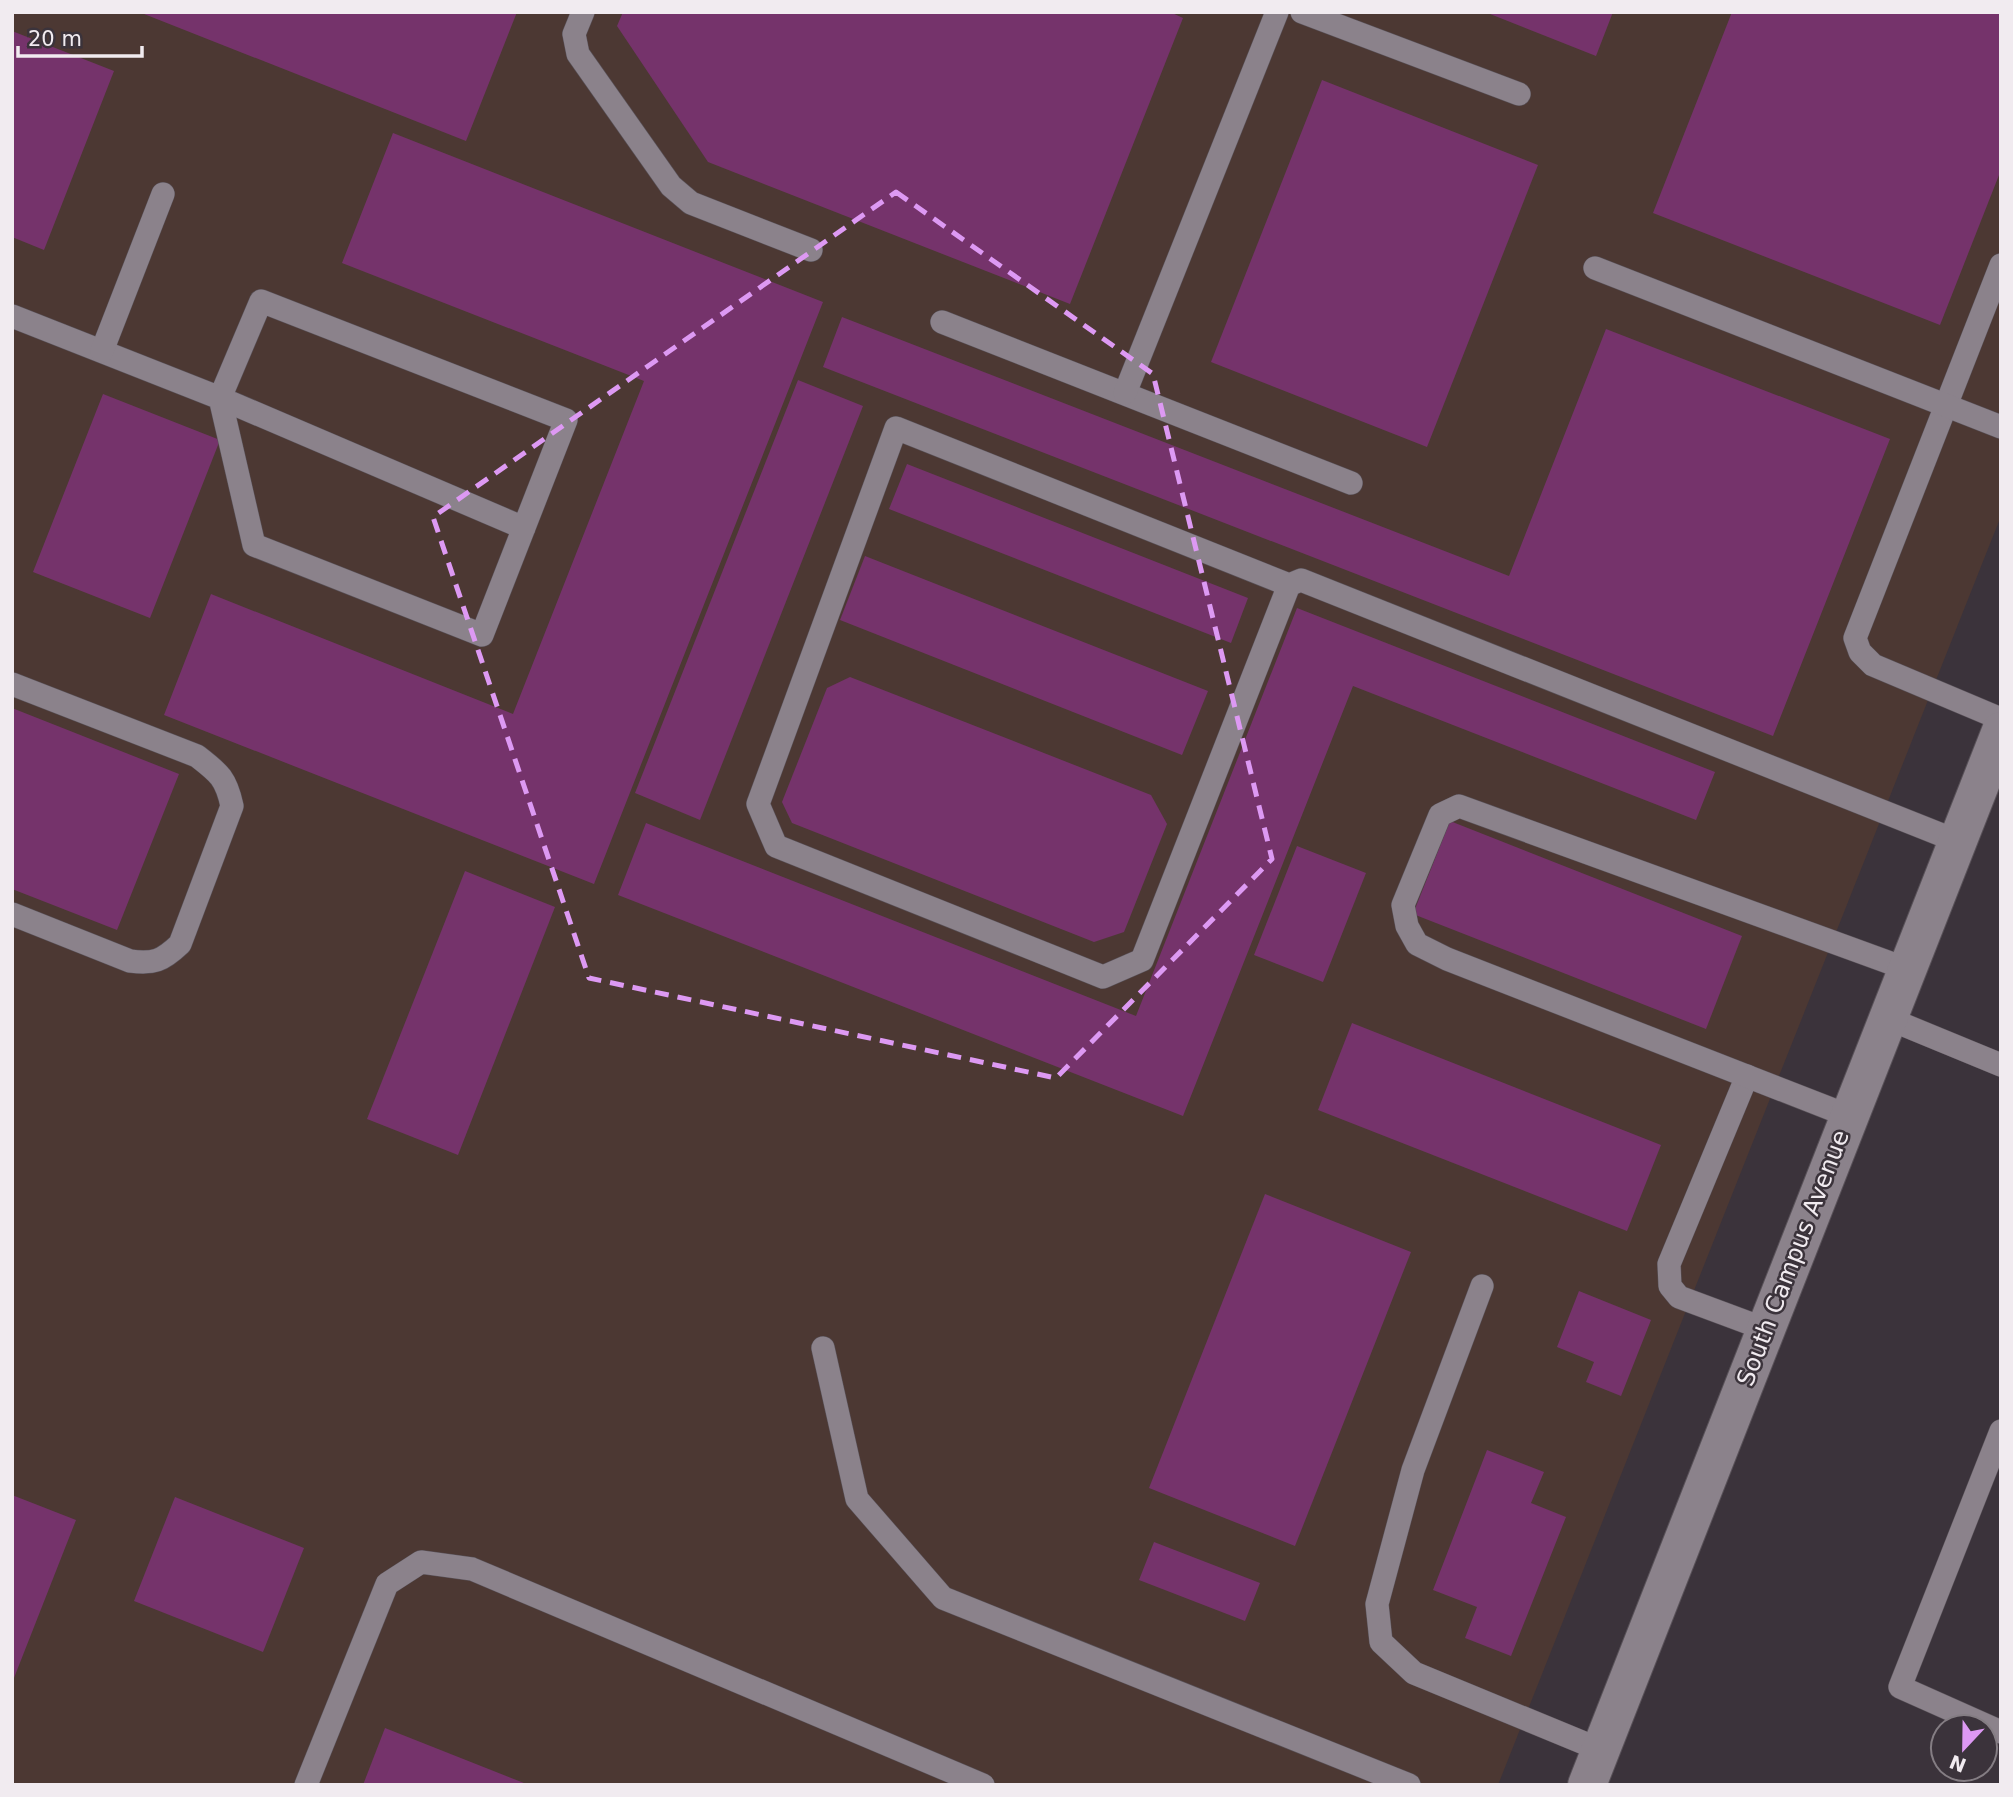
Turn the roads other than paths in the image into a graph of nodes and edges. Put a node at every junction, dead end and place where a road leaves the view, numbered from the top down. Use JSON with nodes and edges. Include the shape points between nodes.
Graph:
{"nodes":[{"id":1,"x":583,"y":12,"type":"edge"},
{"id":2,"x":1277,"y":12,"type":"edge"},
{"id":3,"x":1302,"y":12,"type":"edge"},
{"id":4,"x":1519,"y":94,"type":"dead end"},
{"id":5,"x":163,"y":194,"type":"dead end"},
{"id":6,"x":811,"y":250,"type":"dead end"},
{"id":7,"x":2001,"y":265,"type":"edge"},
{"id":8,"x":1595,"y":268,"type":"dead end"},
{"id":9,"x":12,"y":316,"type":"edge"},
{"id":10,"x":942,"y":322,"type":"dead end"},
{"id":11,"x":102,"y":351,"type":"junction"},
{"id":12,"x":1125,"y":393,"type":"junction"},
{"id":13,"x":220,"y":398,"type":"junction"},
{"id":14,"x":1947,"y":406,"type":"junction"},
{"id":15,"x":2001,"y":427,"type":"edge"},
{"id":16,"x":1352,"y":483,"type":"dead end"},
{"id":17,"x":524,"y":528,"type":"junction"},
{"id":18,"x":1289,"y":586,"type":"junction"},
{"id":19,"x":12,"y":684,"type":"edge"},
{"id":20,"x":2001,"y":719,"type":"edge"},
{"id":21,"x":2001,"y":731,"type":"edge"},
{"id":22,"x":1957,"y":841,"type":"junction"},
{"id":23,"x":12,"y":914,"type":"edge"},
{"id":24,"x":1907,"y":969,"type":"junction"},
{"id":25,"x":1887,"y":1018,"type":"junction"},
{"id":26,"x":2001,"y":1065,"type":"edge"},
{"id":27,"x":1747,"y":1076,"type":"junction"},
{"id":28,"x":1849,"y":1116,"type":"junction"},
{"id":29,"x":1482,"y":1286,"type":"dead end"},
{"id":30,"x":1765,"y":1329,"type":"junction"},
{"id":31,"x":823,"y":1348,"type":"dead end"},
{"id":32,"x":2001,"y":1431,"type":"edge"},
{"id":33,"x":2001,"y":1732,"type":"edge"},
{"id":34,"x":1594,"y":1775,"type":"edge"},
{"id":35,"x":306,"y":1785,"type":"edge"},
{"id":36,"x":983,"y":1785,"type":"edge"},
{"id":37,"x":1409,"y":1785,"type":"edge"}],
"edges":[{"from":1,"to":6,"type":"lane","via":[[574,34],[578,54],[671,186],[691,203]]},
{"from":2,"to":12,"type":"lane"},
{"from":3,"to":4,"type":"lane"},
{"from":5,"to":11,"type":"lane"},
{"from":7,"to":14,"type":"lane"},
{"from":8,"to":14,"type":"lane"},
{"from":9,"to":11,"type":"lane"},
{"from":10,"to":12,"type":"lane"},
{"from":11,"to":13,"type":"lane"},
{"from":12,"to":16,"type":"lane"},
{"from":13,"to":17,"type":"lane"},
{"from":13,"to":17,"type":"lane","via":[[254,545],[482,635]]},
{"from":13,"to":17,"type":"lane","via":[[261,301],[566,419]]},
{"from":14,"to":15,"type":"lane"},
{"from":14,"to":20,"type":"lane","via":[[1855,638],[1860,652],[1873,665]]},
{"from":18,"to":18,"type":"lane","via":[[896,428],[758,803],[776,846],[1103,976],[1142,960]]},
{"from":18,"to":22,"type":"lane","via":[[1301,580]]},
{"from":19,"to":23,"type":"lane","via":[[197,756],[220,773],[232,806],[180,944],[165,958],[148,963],[130,961]]},
{"from":21,"to":22,"type":"street","name":"South Campus Avenue"},
{"from":22,"to":24,"type":"street","name":"South Campus Avenue"},
{"from":24,"to":25,"type":"street","name":"South Campus Avenue"},
{"from":24,"to":27,"type":"lane","via":[[1480,812],[1459,806],[1440,815],[1403,905],[1417,944]]},
{"from":25,"to":26,"type":"lane"},
{"from":25,"to":28,"type":"street","name":"South Campus Avenue"},
{"from":27,"to":28,"type":"lane"},
{"from":27,"to":30,"type":"lane","via":[[1669,1264],[1670,1286],[1679,1297]]},
{"from":28,"to":30,"type":"street","name":"South Campus Avenue"},
{"from":29,"to":34,"type":"lane","via":[[1413,1470],[1377,1604],[1381,1642],[1414,1674]]},
{"from":30,"to":34,"type":"street","name":"South Campus Avenue"},
{"from":31,"to":37,"type":"lane","via":[[857,1500],[943,1598]]},
{"from":32,"to":33,"type":"lane","via":[[1900,1687]]},
{"from":35,"to":36,"type":"lane","via":[[387,1584],[421,1562],[472,1569]]}]}
